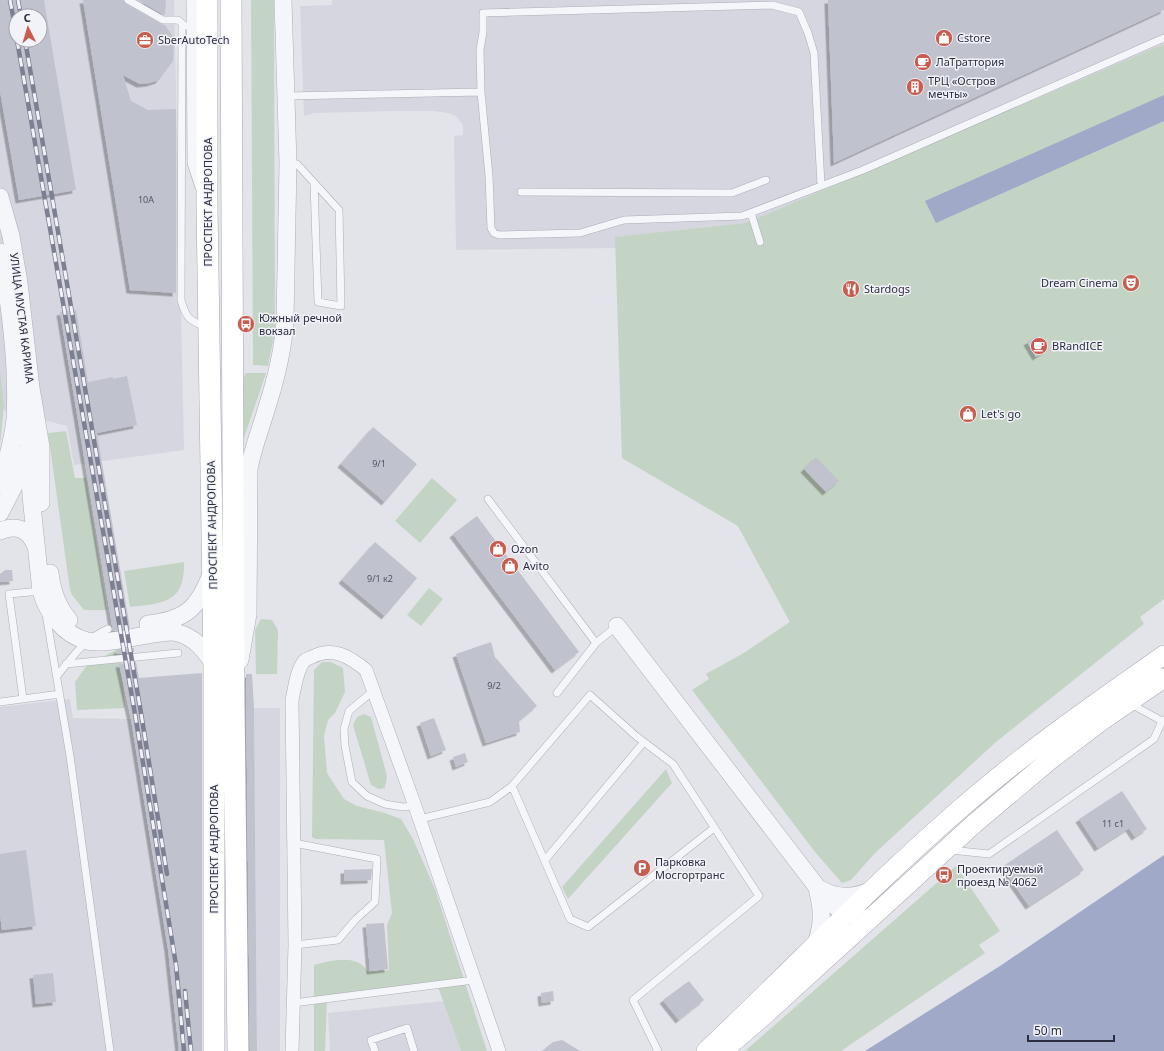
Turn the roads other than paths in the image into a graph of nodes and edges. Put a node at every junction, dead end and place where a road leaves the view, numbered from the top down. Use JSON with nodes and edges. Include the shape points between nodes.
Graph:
{"nodes":[{"id":1,"x":128,"y":0,"type":"edge"},
{"id":2,"x":193,"y":0,"type":"edge"},
{"id":3,"x":207,"y":0,"type":"edge"},
{"id":4,"x":231,"y":0,"type":"edge"},
{"id":5,"x":283,"y":0,"type":"edge"},
{"id":6,"x":182,"y":24,"type":"junction"},
{"id":7,"x":194,"y":30,"type":"junction"},
{"id":8,"x":1164,"y":38,"type":"edge"},
{"id":9,"x":481,"y":92,"type":"junction"},
{"id":10,"x":286,"y":96,"type":"junction"},
{"id":11,"x":288,"y":164,"type":"junction"},
{"id":12,"x":766,"y":180,"type":"dead end"},
{"id":13,"x":314,"y":183,"type":"junction"},
{"id":14,"x":821,"y":185,"type":"junction"},
{"id":15,"x":521,"y":192,"type":"dead end"},
{"id":16,"x":0,"y":196,"type":"edge"},
{"id":17,"x":207,"y":206,"type":"junction"},
{"id":18,"x":751,"y":213,"type":"junction"},
{"id":19,"x":760,"y":242,"type":"dead end"},
{"id":20,"x":0,"y":252,"type":"edge"},
{"id":21,"x":209,"y":328,"type":"junction"},
{"id":22,"x":15,"y":377,"type":"junction"},
{"id":23,"x":31,"y":388,"type":"junction"},
{"id":24,"x":27,"y":433,"type":"junction"},
{"id":25,"x":23,"y":479,"type":"junction"},
{"id":26,"x":0,"y":486,"type":"edge"},
{"id":27,"x":41,"y":495,"type":"junction"},
{"id":28,"x":488,"y":499,"type":"dead end"},
{"id":29,"x":0,"y":513,"type":"edge"},
{"id":30,"x":0,"y":531,"type":"edge"},
{"id":31,"x":36,"y":549,"type":"junction"},
{"id":32,"x":213,"y":567,"type":"junction"},
{"id":33,"x":43,"y":598,"type":"junction"},
{"id":34,"x":617,"y":626,"type":"joint"},
{"id":35,"x":108,"y":629,"type":"junction"},
{"id":36,"x":87,"y":641,"type":"junction"},
{"id":37,"x":596,"y":643,"type":"junction"},
{"id":38,"x":178,"y":653,"type":"dead end"},
{"id":39,"x":1164,"y":655,"type":"edge"},
{"id":40,"x":66,"y":664,"type":"junction"},
{"id":41,"x":214,"y":664,"type":"junction"},
{"id":42,"x":57,"y":676,"type":"junction"},
{"id":43,"x":1164,"y":678,"type":"edge"},
{"id":44,"x":373,"y":691,"type":"junction"},
{"id":45,"x":557,"y":693,"type":"dead end"},
{"id":46,"x":60,"y":694,"type":"junction"},
{"id":47,"x":23,"y":699,"type":"junction"},
{"id":48,"x":234,"y":700,"type":"junction"},
{"id":49,"x":0,"y":702,"type":"edge"},
{"id":50,"x":1129,"y":702,"type":"junction"},
{"id":51,"x":1163,"y":720,"type":"edge"},
{"id":52,"x":644,"y":742,"type":"junction"},
{"id":53,"x":512,"y":786,"type":"junction"},
{"id":54,"x":416,"y":806,"type":"junction"},
{"id":55,"x":420,"y":819,"type":"junction"},
{"id":56,"x":714,"y":828,"type":"junction"},
{"id":57,"x":294,"y":843,"type":"junction"},
{"id":58,"x":943,"y":850,"type":"junction"},
{"id":59,"x":544,"y":860,"type":"junction"},
{"id":60,"x":817,"y":887,"type":"junction"},
{"id":61,"x":872,"y":890,"type":"junction"},
{"id":62,"x":877,"y":912,"type":"junction"},
{"id":63,"x":848,"y":914,"type":"junction"},
{"id":64,"x":295,"y":945,"type":"junction"},
{"id":65,"x":815,"y":947,"type":"junction"},
{"id":66,"x":474,"y":980,"type":"junction"},
{"id":67,"x":292,"y":1002,"type":"junction"},
{"id":68,"x":110,"y":1051,"type":"edge"},
{"id":69,"x":214,"y":1051,"type":"edge"},
{"id":70,"x":238,"y":1051,"type":"edge"},
{"id":71,"x":292,"y":1051,"type":"edge"},
{"id":72,"x":374,"y":1051,"type":"edge"},
{"id":73,"x":414,"y":1051,"type":"edge"},
{"id":74,"x":499,"y":1051,"type":"edge"},
{"id":75,"x":658,"y":1051,"type":"edge"},
{"id":76,"x":706,"y":1051,"type":"edge"},
{"id":77,"x":723,"y":1051,"type":"edge"}],
"edges":[{"from":1,"to":6,"type":"lane","via":[[163,20],[178,20]]},
{"from":2,"to":7,"type":"street"},
{"from":3,"to":17,"type":"main road","name":"ПРОСПЕКТ АНДРОПОВА"},
{"from":4,"to":48,"type":"main road","name":"ПРОСПЕКТ АНДРОПОВА"},
{"from":5,"to":10,"type":"street"},
{"from":6,"to":7,"type":"lane"},
{"from":6,"to":21,"type":"lane","via":[[181,300],[187,317]]},
{"from":7,"to":17,"type":"street","via":[[194,163]]},
{"from":8,"to":14,"type":"lane","via":[[863,170]]},
{"from":9,"to":10,"type":"lane"},
{"from":9,"to":14,"type":"lane","via":[[480,50],[483,13],[772,5],[799,12],[814,53]]},
{"from":9,"to":18,"type":"lane","via":[[491,228],[494,233],[580,233],[624,220],[742,216]]},
{"from":10,"to":11,"type":"street"},
{"from":11,"to":13,"type":"lane","via":[[297,164]]},
{"from":11,"to":48,"type":"street","via":[[288,245],[283,345],[249,469],[248,614]]},
{"from":12,"to":15,"type":"lane","via":[[732,193]]},
{"from":13,"to":13,"type":"lane","via":[[339,210],[341,306],[318,302]]},
{"from":14,"to":18,"type":"lane"},
{"from":16,"to":23,"type":"street","name":"УЛИЦА МУСТАЯ КАРИМА","via":[[11,236],[19,283]]},
{"from":17,"to":21,"type":"main road","name":"ПРОСПЕКТ АНДРОПОВА"},
{"from":18,"to":19,"type":"lane"},
{"from":20,"to":22,"type":"street","name":"УЛИЦА МУСТАЯ КАРИМА","via":[[6,283]]},
{"from":21,"to":32,"type":"main road","name":"ПРОСПЕКТ АНДРОПОВА"},
{"from":22,"to":24,"type":"street"},
{"from":22,"to":26,"type":"street","name":"УЛИЦА МУСТАЯ КАРИМА","via":[[15,420]]},
{"from":23,"to":24,"type":"street","name":"УЛИЦА МУСТАЯ КАРИМА"},
{"from":23,"to":27,"type":"street","via":[[41,447]]},
{"from":24,"to":25,"type":"street"},
{"from":25,"to":26,"type":"street","via":[[11,480]]},
{"from":25,"to":27,"type":"street","via":[[35,485]]},
{"from":25,"to":29,"type":"street"},
{"from":25,"to":31,"type":"street"},
{"from":27,"to":35,"type":"street","via":[[51,579],[58,604],[72,623],[83,629]]},
{"from":28,"to":37,"type":"lane"},
{"from":30,"to":31,"type":"street","via":[[24,530],[32,538]]},
{"from":31,"to":33,"type":"street"},
{"from":32,"to":35,"type":"street","via":[[204,593],[188,612],[160,623]]},
{"from":32,"to":41,"type":"main road","name":"ПРОСПЕКТ АНДРОПОВА"},
{"from":33,"to":36,"type":"street","via":[[56,620],[66,630]]},
{"from":33,"to":42,"type":"lane"},
{"from":33,"to":47,"type":"lane","via":[[9,594]]},
{"from":34,"to":37,"type":"lane"},
{"from":34,"to":60,"type":"street"},
{"from":35,"to":36,"type":"lane"},
{"from":36,"to":40,"type":"lane"},
{"from":36,"to":41,"type":"street","via":[[109,641],[177,632],[199,643]]},
{"from":37,"to":45,"type":"lane"},
{"from":38,"to":40,"type":"lane"},
{"from":39,"to":61,"type":"main road","via":[[1039,744],[960,808]]},
{"from":40,"to":42,"type":"lane"},
{"from":41,"to":69,"type":"main road","name":"ПРОСПЕКТ АНДРОПОВА"},
{"from":42,"to":46,"type":"lane"},
{"from":43,"to":50,"type":"main road"},
{"from":44,"to":54,"type":"street"},
{"from":44,"to":54,"type":"lane","via":[[349,711],[344,729],[352,782],[367,796],[385,804],[403,808]]},
{"from":44,"to":57,"type":"street","via":[[366,670],[353,660],[334,652],[321,652],[305,661],[296,678],[292,700]]},
{"from":46,"to":47,"type":"lane"},
{"from":46,"to":68,"type":"lane"},
{"from":47,"to":49,"type":"lane"},
{"from":48,"to":70,"type":"main road","name":"ПРОСПЕКТ АНДРОПОВА"},
{"from":50,"to":51,"type":"lane"},
{"from":50,"to":58,"type":"main road","via":[[1050,760]]},
{"from":51,"to":58,"type":"lane","via":[[1154,739],[989,854]]},
{"from":52,"to":53,"type":"lane","via":[[590,695]]},
{"from":52,"to":56,"type":"lane","via":[[673,764]]},
{"from":52,"to":59,"type":"lane"},
{"from":53,"to":55,"type":"lane","via":[[490,802]]},
{"from":53,"to":59,"type":"lane"},
{"from":54,"to":55,"type":"street"},
{"from":55,"to":66,"type":"street"},
{"from":56,"to":59,"type":"lane","via":[[588,927],[570,919]]},
{"from":56,"to":75,"type":"lane","via":[[759,896],[633,1000]]},
{"from":57,"to":64,"type":"street"},
{"from":57,"to":64,"type":"lane","via":[[377,859],[375,902],[338,940]]},
{"from":58,"to":62,"type":"main road"},
{"from":60,"to":61,"type":"street","via":[[830,895],[845,898]]},
{"from":60,"to":63,"type":"street","via":[[838,910]]},
{"from":60,"to":65,"type":"street","via":[[822,907],[821,928]]},
{"from":61,"to":63,"type":"main road"},
{"from":62,"to":63,"type":"street","via":[[866,915]]},
{"from":62,"to":77,"type":"main road"},
{"from":63,"to":65,"type":"main road"},
{"from":64,"to":67,"type":"street"},
{"from":65,"to":76,"type":"main road"},
{"from":66,"to":67,"type":"lane"},
{"from":66,"to":74,"type":"street"},
{"from":67,"to":71,"type":"street"},
{"from":72,"to":73,"type":"lane","via":[[371,1040],[407,1028]]}]}
